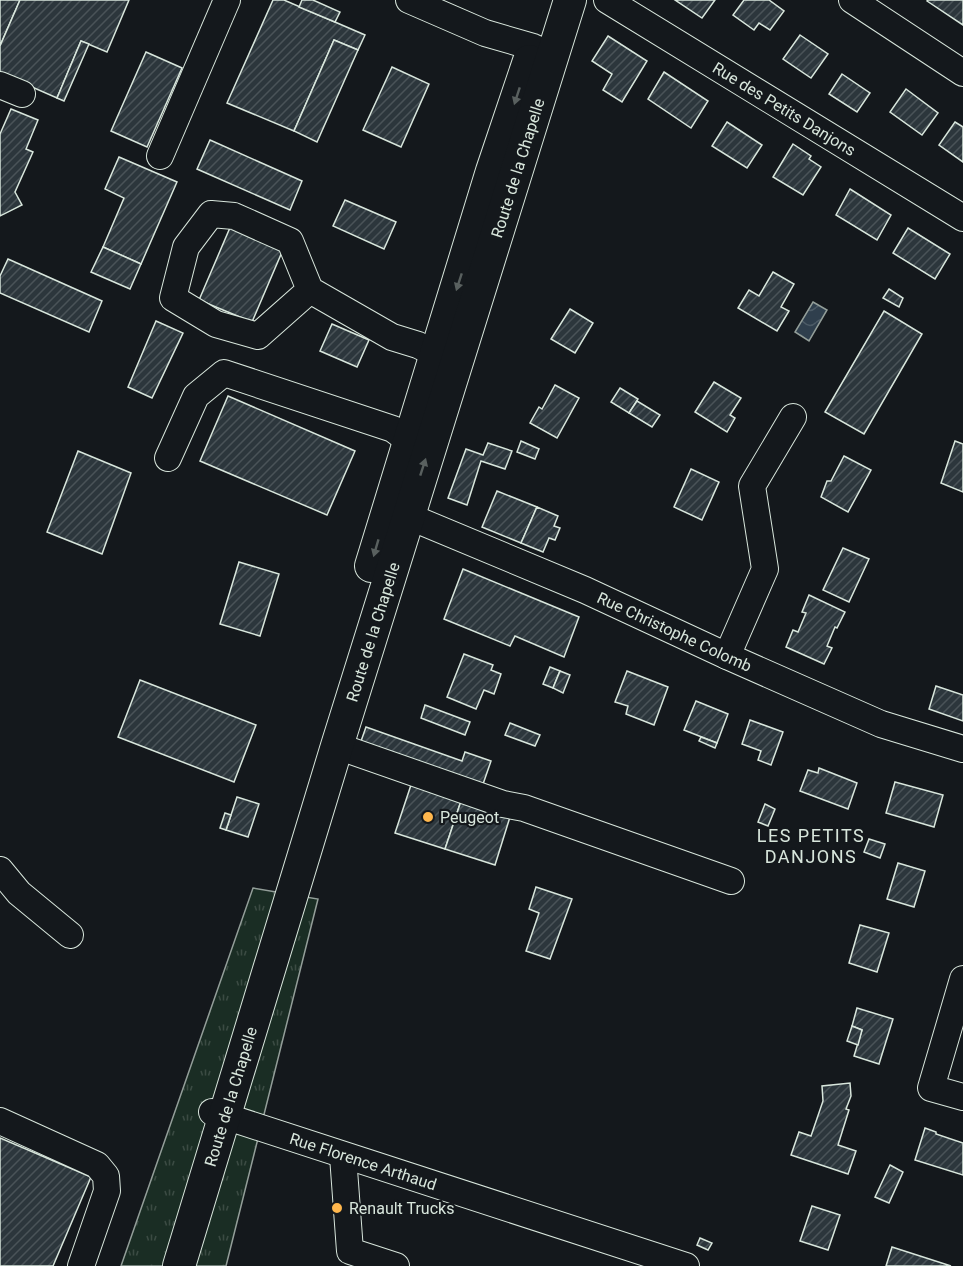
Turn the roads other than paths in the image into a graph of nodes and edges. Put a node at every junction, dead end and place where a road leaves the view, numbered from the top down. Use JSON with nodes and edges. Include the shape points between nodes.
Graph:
{"nodes":[{"id":1,"x":227,"y":0,"type":"edge"},
{"id":2,"x":409,"y":0,"type":"edge"},
{"id":3,"x":548,"y":0,"type":"edge"},
{"id":4,"x":570,"y":0,"type":"edge"},
{"id":5,"x":607,"y":0,"type":"edge"},
{"id":6,"x":852,"y":0,"type":"edge"},
{"id":7,"x":543,"y":52,"type":"junction"},
{"id":8,"x":963,"y":73,"type":"edge"},
{"id":9,"x":160,"y":156,"type":"dead end"},
{"id":10,"x":491,"y":216,"type":"junction"},
{"id":11,"x":963,"y":218,"type":"edge"},
{"id":12,"x":310,"y":290,"type":"junction"},
{"id":13,"x":436,"y":354,"type":"junction"},
{"id":14,"x":793,"y":417,"type":"dead end"},
{"id":15,"x":409,"y":441,"type":"junction"},
{"id":16,"x":168,"y":458,"type":"dead end"},
{"id":17,"x":398,"y":512,"type":"junction"},
{"id":18,"x":727,"y":656,"type":"junction"},
{"id":19,"x":337,"y":746,"type":"junction"},
{"id":20,"x":963,"y":749,"type":"edge"},
{"id":21,"x":0,"y":870,"type":"edge"},
{"id":22,"x":730,"y":881,"type":"dead end"},
{"id":23,"x":70,"y":935,"type":"dead end"},
{"id":24,"x":963,"y":979,"type":"edge"},
{"id":25,"x":963,"y":1097,"type":"edge"},
{"id":26,"x":219,"y":1114,"type":"junction"},
{"id":27,"x":0,"y":1121,"type":"edge"},
{"id":28,"x":343,"y":1156,"type":"junction"},
{"id":29,"x":81,"y":1266,"type":"edge"},
{"id":30,"x":165,"y":1266,"type":"edge"},
{"id":31,"x":179,"y":1266,"type":"edge"},
{"id":32,"x":396,"y":1266,"type":"edge"},
{"id":33,"x":686,"y":1266,"type":"edge"}],
"edges":[{"from":1,"to":9,"type":"street"},
{"from":2,"to":7,"type":"street","via":[[485,33]]},
{"from":3,"to":7,"type":"main road","name":"Route de la Chapelle"},
{"from":4,"to":7,"type":"main road","name":"Route de la Chapelle"},
{"from":5,"to":11,"type":"street","name":"Rue des Petits Danjons"},
{"from":6,"to":8,"type":"street"},
{"from":7,"to":10,"type":"main road","name":"Route de la Chapelle","via":[[492,171]]},
{"from":10,"to":13,"type":"main road","name":"Route de la Chapelle","one_way":true},
{"from":17,"to":10,"type":"main road","name":"Route de la Chapelle","one_way":true},
{"from":12,"to":12,"type":"street","via":[[258,336],[216,324],[173,298],[186,247],[211,214],[234,216],[290,241]]},
{"from":12,"to":13,"type":"street","via":[[392,337]]},
{"from":13,"to":15,"type":"main road","name":"Route de la Chapelle"},
{"from":14,"to":18,"type":"street","via":[[752,486],[765,569]]},
{"from":15,"to":16,"type":"street","via":[[393,429],[224,373],[196,396]]},
{"from":15,"to":17,"type":"main road","name":"Route de la Chapelle"},
{"from":17,"to":18,"type":"street","name":"Rue Christophe Colomb","via":[[585,590]]},
{"from":17,"to":19,"type":"main road","name":"Route de la Chapelle"},
{"from":17,"to":26,"type":"main road","name":"Route de la Chapelle","one_way":true},
{"from":18,"to":20,"type":"street","name":"Rue Christophe Colomb","via":[[880,724]]},
{"from":19,"to":22,"type":"street"},
{"from":19,"to":26,"type":"main road","name":"Route de la Chapelle"},
{"from":21,"to":23,"type":"street","via":[[19,893]]},
{"from":24,"to":25,"type":"street","via":[[931,1088]]},
{"from":26,"to":28,"type":"street","name":"Rue Florence Arthaud"},
{"from":26,"to":30,"type":"main road","name":"Route de la Chapelle"},
{"from":26,"to":31,"type":"main road","name":"Route de la Chapelle"},
{"from":27,"to":29,"type":"street","via":[[97,1165],[106,1176],[107,1191]]},
{"from":28,"to":32,"type":"street","via":[[350,1251]]},
{"from":28,"to":33,"type":"street","name":"Rue Florence Arthaud"}]}
